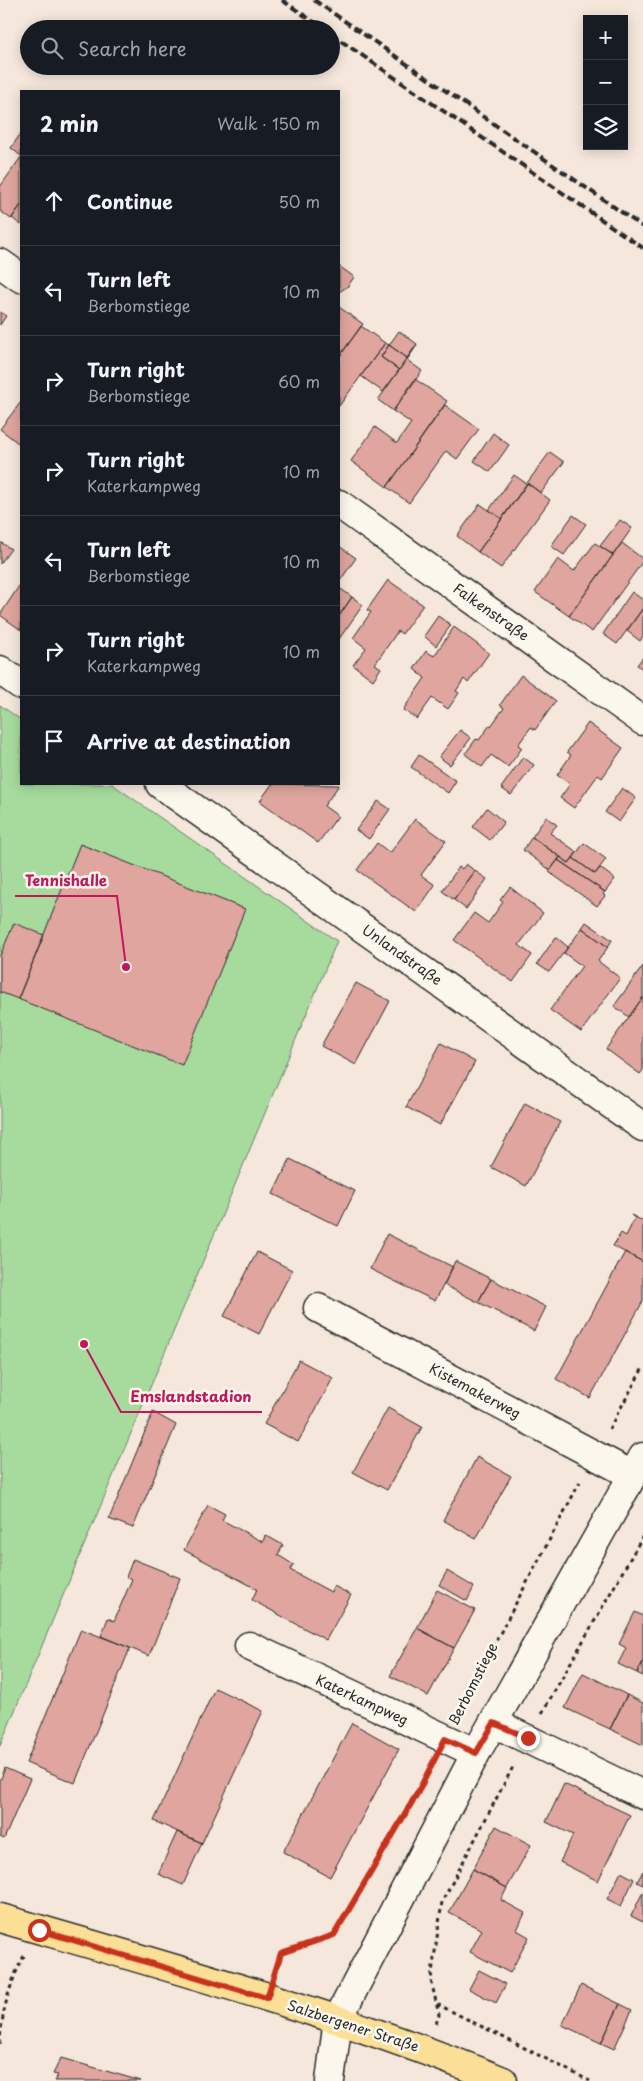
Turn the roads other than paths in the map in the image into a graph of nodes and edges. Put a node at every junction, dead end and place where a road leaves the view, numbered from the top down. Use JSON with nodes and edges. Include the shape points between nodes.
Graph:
{"nodes":[{"id":1,"x":0,"y":263,"type":"edge"},
{"id":2,"x":20,"y":277,"type":"edge"},
{"id":3,"x":340,"y":505,"type":"edge"},
{"id":4,"x":0,"y":670,"type":"edge"},
{"id":5,"x":20,"y":684,"type":"edge"},
{"id":6,"x":643,"y":721,"type":"edge"},
{"id":7,"x":161,"y":785,"type":"edge"},
{"id":8,"x":643,"y":1127,"type":"edge"},
{"id":9,"x":318,"y":1308,"type":"dead end"},
{"id":10,"x":638,"y":1466,"type":"edge"},
{"id":11,"x":249,"y":1646,"type":"dead end"},
{"id":12,"x":494,"y":1723,"type":"junction"},
{"id":13,"x":476,"y":1753,"type":"junction"},
{"id":14,"x":643,"y":1794,"type":"edge"},
{"id":15,"x":0,"y":1918,"type":"edge"},
{"id":16,"x":338,"y":2019,"type":"junction"},
{"id":17,"x":330,"y":2081,"type":"edge"},
{"id":18,"x":503,"y":2081,"type":"edge"}],
"edges":[{"from":1,"to":2,"type":"street"},
{"from":3,"to":6,"type":"street","name":"Falkenstraße"},
{"from":4,"to":5,"type":"street"},
{"from":7,"to":8,"type":"street","name":"Unlandstraße"},
{"from":9,"to":10,"type":"street","name":"Kistemakerweg","via":[[595,1455]]},
{"from":10,"to":12,"type":"street"},
{"from":11,"to":13,"type":"street","name":"Katerkampweg"},
{"from":12,"to":13,"type":"street"},
{"from":12,"to":14,"type":"street"},
{"from":13,"to":16,"type":"street"},
{"from":15,"to":16,"type":"main road","name":"Salzbergener Straße"},
{"from":16,"to":17,"type":"street"},
{"from":16,"to":18,"type":"main road","name":"Salzbergener Straße","via":[[425,2049]]}]}
